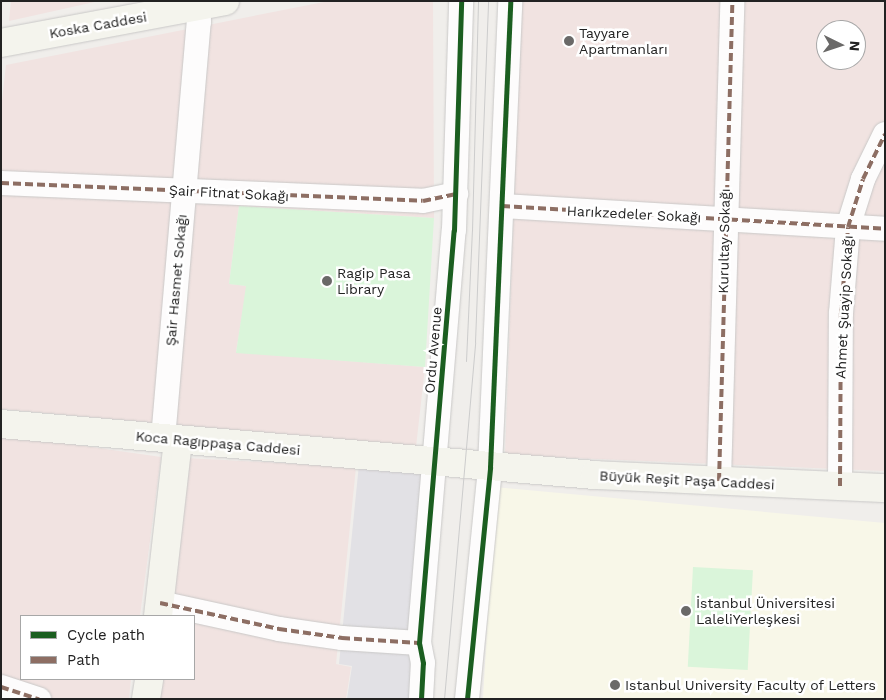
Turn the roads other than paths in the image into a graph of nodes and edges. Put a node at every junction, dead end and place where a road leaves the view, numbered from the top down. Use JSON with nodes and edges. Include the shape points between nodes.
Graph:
{"nodes":[{"id":1,"x":225,"y":1,"type":"edge"},
{"id":2,"x":461,"y":1,"type":"edge"},
{"id":3,"x":510,"y":1,"type":"edge"},
{"id":4,"x":732,"y":1,"type":"edge"},
{"id":5,"x":198,"y":4,"type":"edge"},
{"id":6,"x":1,"y":43,"type":"edge"},
{"id":7,"x":885,"y":134,"type":"edge"},
{"id":8,"x":1,"y":183,"type":"edge"},
{"id":9,"x":183,"y":191,"type":"junction"},
{"id":10,"x":456,"y":194,"type":"junction"},
{"id":11,"x":502,"y":206,"type":"junction"},
{"id":12,"x":724,"y":219,"type":"junction"},
{"id":13,"x":848,"y":227,"type":"junction"},
{"id":14,"x":885,"y":229,"type":"edge"},
{"id":15,"x":1,"y":424,"type":"edge"},
{"id":16,"x":170,"y":439,"type":"junction"},
{"id":17,"x":434,"y":462,"type":"junction"},
{"id":18,"x":490,"y":467,"type":"junction"},
{"id":19,"x":719,"y":481,"type":"junction"},
{"id":20,"x":840,"y":486,"type":"junction"},
{"id":21,"x":885,"y":488,"type":"edge"},
{"id":22,"x":159,"y":609,"type":"edge"},
{"id":23,"x":193,"y":615,"type":"edge"},
{"id":24,"x":195,"y":615,"type":"edge"},
{"id":25,"x":419,"y":644,"type":"junction"},
{"id":26,"x":149,"y":680,"type":"edge"},
{"id":27,"x":1,"y":686,"type":"edge"},
{"id":28,"x":39,"y":699,"type":"edge"},
{"id":29,"x":146,"y":699,"type":"edge"},
{"id":30,"x":420,"y":699,"type":"edge"},
{"id":31,"x":467,"y":699,"type":"edge"}],
"edges":[{"from":1,"to":5,"type":"street","name":"Koska Caddesi"},
{"from":2,"to":10,"type":"street","name":"Ordu Avenue"},
{"from":3,"to":11,"type":"street"},
{"from":4,"to":12,"type":"street","name":"Kurultay Sokağı"},
{"from":5,"to":6,"type":"street","name":"Koska Caddesi"},
{"from":5,"to":9,"type":"street","name":"Şair Hasmet Sokağı"},
{"from":7,"to":13,"type":"street","name":"Ahmet Şuayip Sokağı","via":[[864,179]]},
{"from":8,"to":9,"type":"street","name":"Şair Fitnat Sokağı"},
{"from":9,"to":10,"type":"street","name":"Şair Fitnat Sokağı","via":[[423,201]]},
{"from":9,"to":16,"type":"street","name":"Şair Hasmet Sokağı"},
{"from":10,"to":17,"type":"street","name":"Ordu Avenue"},
{"from":11,"to":12,"type":"street","name":"Harıkzedeler Sokağı"},
{"from":11,"to":18,"type":"street"},
{"from":12,"to":13,"type":"street","name":"Harıkzedeler Sokağı"},
{"from":12,"to":19,"type":"street","name":"Kurultay Sokağı"},
{"from":13,"to":14,"type":"street","name":"Harıkzedeler Sokağı"},
{"from":13,"to":20,"type":"street","name":"Ahmet Şuayip Sokağı","via":[[841,313]]},
{"from":15,"to":16,"type":"street","name":"Koca Ragıppaşa Caddesi"},
{"from":16,"to":17,"type":"street","name":"Koca Ragıppaşa Caddesi"},
{"from":16,"to":22,"type":"street"},
{"from":17,"to":18,"type":"street","name":"Koca Ragıppaşa Caddesi"},
{"from":17,"to":25,"type":"street","name":"Ordu Avenue"},
{"from":18,"to":19,"type":"street","name":"Büyük Reşit Paşa Caddesi"},
{"from":18,"to":31,"type":"street"},
{"from":19,"to":20,"type":"street","name":"Büyük Reşit Paşa Caddesi"},
{"from":20,"to":21,"type":"street","name":"Büyük Reşit Paşa Caddesi"},
{"from":22,"to":23,"type":"street"},
{"from":24,"to":25,"type":"street","via":[[278,630]]},
{"from":25,"to":30,"type":"street","name":"Ordu Avenue","via":[[423,663]]},
{"from":26,"to":29,"type":"street"},
{"from":27,"to":28,"type":"street"}]}
